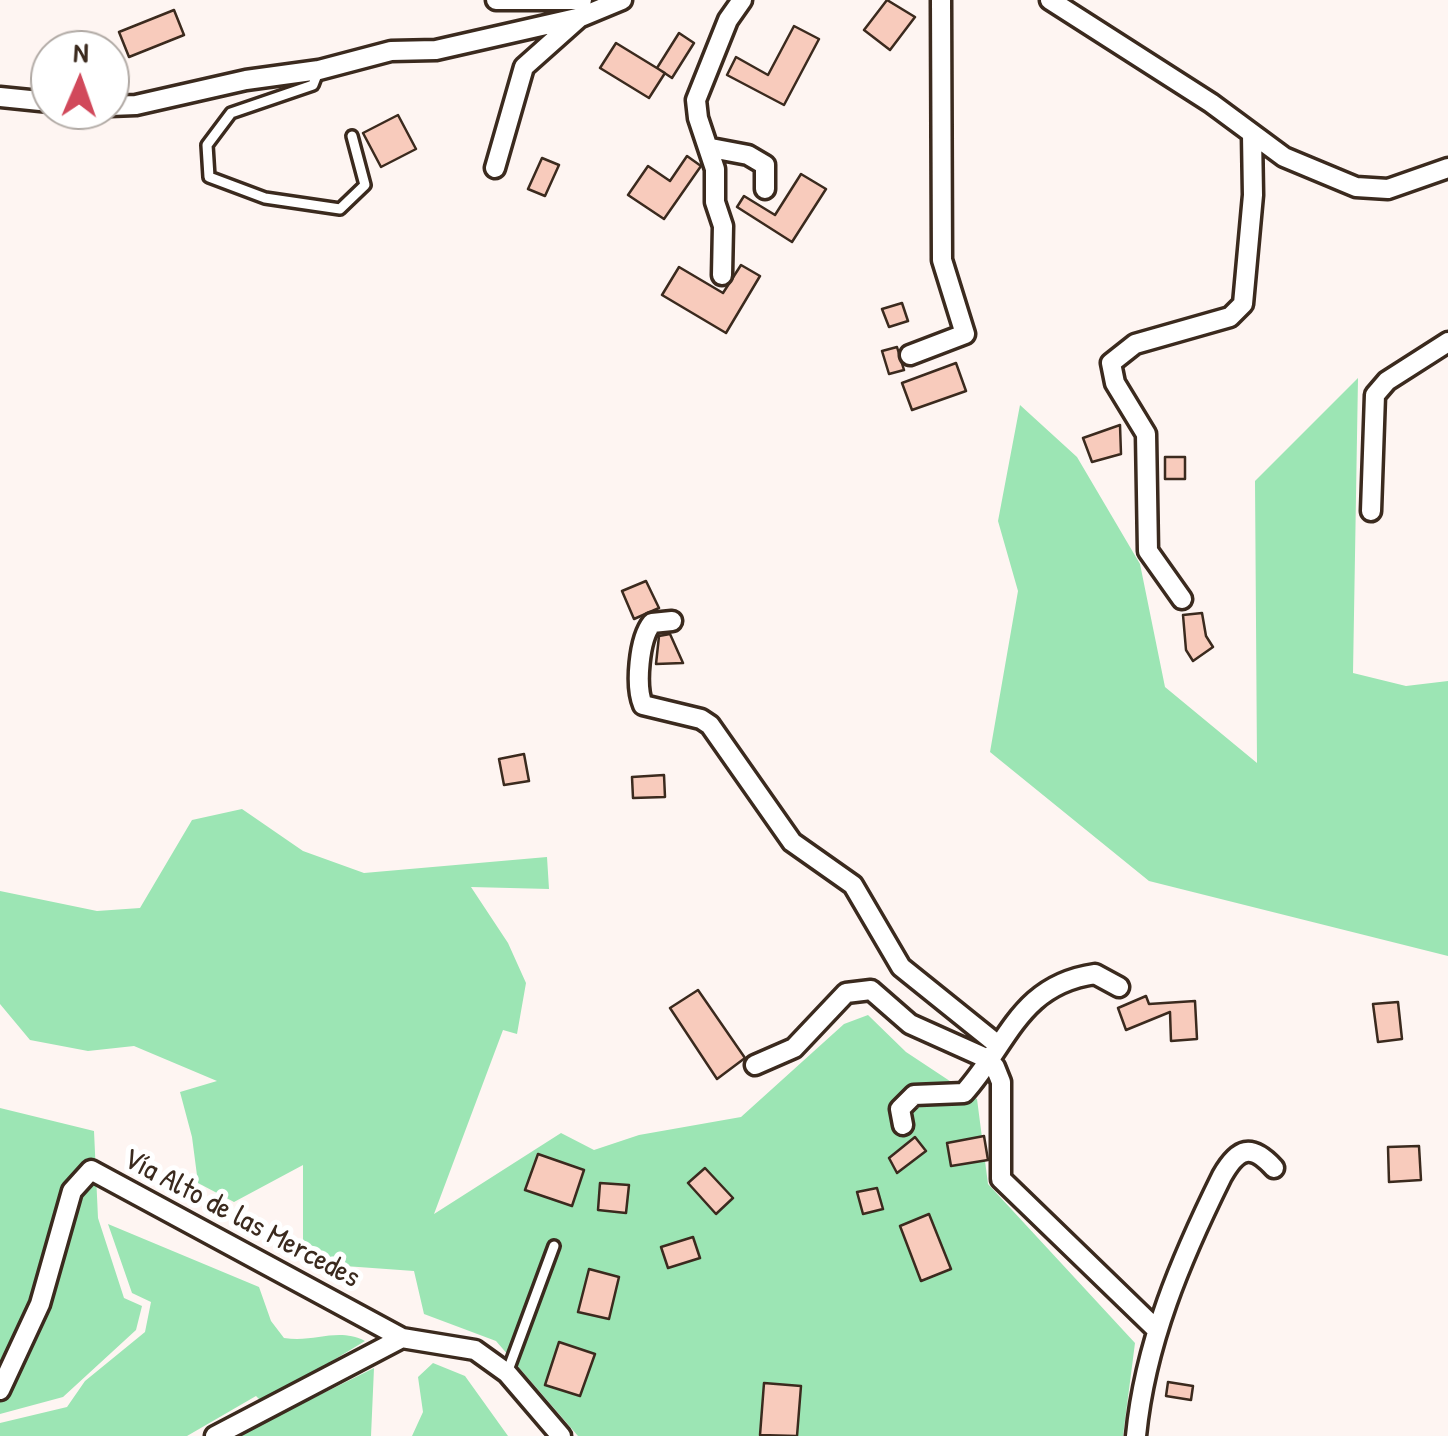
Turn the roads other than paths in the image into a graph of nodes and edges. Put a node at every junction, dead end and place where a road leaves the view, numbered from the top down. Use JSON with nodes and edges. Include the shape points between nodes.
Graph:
{"nodes":[{"id":1,"x":496,"y":0,"type":"edge"},
{"id":2,"x":622,"y":0,"type":"edge"},
{"id":3,"x":742,"y":0,"type":"edge"},
{"id":4,"x":941,"y":0,"type":"edge"},
{"id":5,"x":1050,"y":0,"type":"edge"},
{"id":6,"x":581,"y":8,"type":"edge"},
{"id":7,"x":319,"y":70,"type":"junction"},
{"id":8,"x":0,"y":97,"type":"edge"},
{"id":9,"x":30,"y":100,"type":"edge"},
{"id":10,"x":130,"y":106,"type":"edge"},
{"id":11,"x":1252,"y":135,"type":"junction"},
{"id":12,"x":352,"y":136,"type":"dead end"},
{"id":13,"x":711,"y":148,"type":"junction"},
{"id":14,"x":494,"y":168,"type":"dead end"},
{"id":15,"x":1448,"y":168,"type":"edge"},
{"id":16,"x":764,"y":189,"type":"dead end"},
{"id":17,"x":722,"y":275,"type":"dead end"},
{"id":18,"x":1448,"y":342,"type":"edge"},
{"id":19,"x":910,"y":355,"type":"dead end"},
{"id":20,"x":1371,"y":511,"type":"dead end"},
{"id":21,"x":1182,"y":599,"type":"dead end"},
{"id":22,"x":672,"y":621,"type":"dead end"},
{"id":23,"x":1118,"y":987,"type":"dead end"},
{"id":24,"x":993,"y":1052,"type":"junction"},
{"id":25,"x":756,"y":1065,"type":"dead end"},
{"id":26,"x":903,"y":1125,"type":"dead end"},
{"id":27,"x":1274,"y":1168,"type":"dead end"},
{"id":28,"x":554,"y":1246,"type":"dead end"},
{"id":29,"x":1156,"y":1329,"type":"junction"},
{"id":30,"x":402,"y":1338,"type":"junction"},
{"id":31,"x":507,"y":1373,"type":"junction"},
{"id":32,"x":0,"y":1390,"type":"edge"},
{"id":33,"x":214,"y":1436,"type":"edge"},
{"id":34,"x":561,"y":1436,"type":"edge"},
{"id":35,"x":1136,"y":1436,"type":"edge"}],
"edges":[{"from":1,"to":6,"type":"street"},
{"from":2,"to":6,"type":"street"},
{"from":3,"to":13,"type":"street","via":[[696,100]]},
{"from":4,"to":19,"type":"street","via":[[942,260],[965,334]]},
{"from":5,"to":11,"type":"street"},
{"from":6,"to":7,"type":"street","via":[[436,50],[391,51]]},
{"from":6,"to":14,"type":"street","via":[[524,67]]},
{"from":7,"to":10,"type":"street"},
{"from":7,"to":12,"type":"lane","via":[[313,86],[231,113],[207,145],[210,177],[266,198],[340,209],[365,185]]},
{"from":8,"to":9,"type":"street"},
{"from":11,"to":15,"type":"street","via":[[1284,156],[1372,191]]},
{"from":11,"to":21,"type":"street","via":[[1254,195],[1243,304],[1230,317],[1135,344],[1114,357],[1110,369],[1146,434],[1148,552]]},
{"from":13,"to":16,"type":"street","via":[[766,165]]},
{"from":13,"to":17,"type":"street"},
{"from":18,"to":20,"type":"street","via":[[1375,395]]},
{"from":22,"to":24,"type":"street","via":[[652,624],[644,635],[643,704],[710,726],[792,842],[853,884],[901,967]]},
{"from":23,"to":24,"type":"street","via":[[1095,974],[1054,984],[1036,995]]},
{"from":24,"to":25,"type":"street","via":[[910,1024],[882,996],[862,988],[846,993],[794,1048]]},
{"from":24,"to":26,"type":"street","via":[[960,1095],[905,1100]]},
{"from":24,"to":29,"type":"street","via":[[1001,1082],[1002,1179]]},
{"from":27,"to":29,"type":"street","via":[[1258,1151],[1234,1154]]},
{"from":28,"to":31,"type":"lane"},
{"from":29,"to":35,"type":"street"},
{"from":30,"to":31,"type":"street","name":"Vía Alto de las Mercedes","via":[[475,1350]]},
{"from":30,"to":32,"type":"street","name":"Vía Alto de las Mercedes","via":[[91,1170],[72,1191],[40,1304]]},
{"from":30,"to":33,"type":"street"},
{"from":31,"to":34,"type":"street","name":"Vía Alto de las Mercedes"}]}
